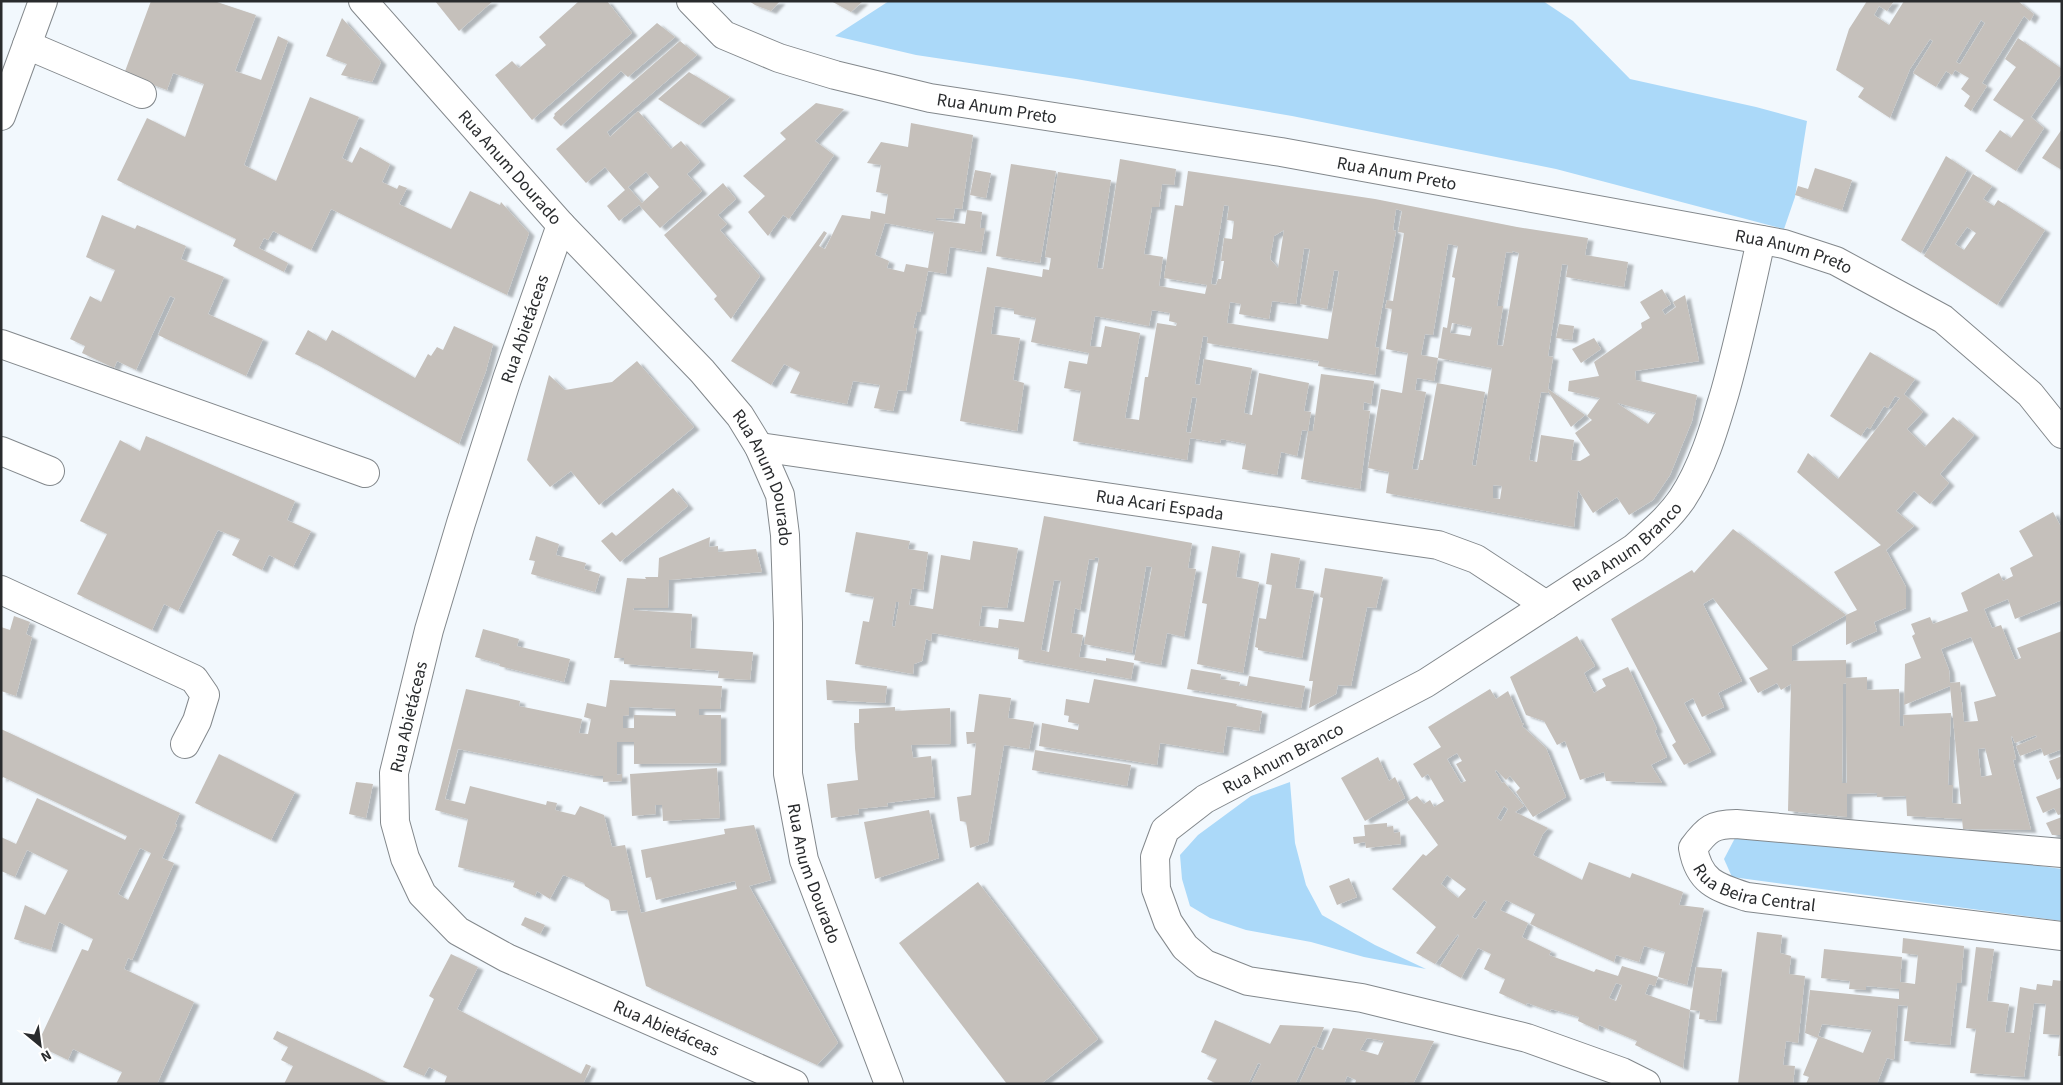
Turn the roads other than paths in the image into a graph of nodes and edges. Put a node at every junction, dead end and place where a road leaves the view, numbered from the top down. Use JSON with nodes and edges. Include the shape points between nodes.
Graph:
{"nodes":[{"id":1,"x":43,"y":1,"type":"edge"},
{"id":2,"x":363,"y":1,"type":"edge"},
{"id":3,"x":691,"y":1,"type":"edge"},
{"id":4,"x":27,"y":45,"type":"junction"},
{"id":5,"x":142,"y":94,"type":"dead end"},
{"id":6,"x":1,"y":116,"type":"edge"},
{"id":7,"x":560,"y":225,"type":"junction"},
{"id":8,"x":1761,"y":240,"type":"junction"},
{"id":9,"x":1,"y":344,"type":"edge"},
{"id":10,"x":2062,"y":434,"type":"edge"},
{"id":11,"x":759,"y":447,"type":"junction"},
{"id":12,"x":1,"y":451,"type":"edge"},
{"id":13,"x":50,"y":470,"type":"dead end"},
{"id":14,"x":365,"y":473,"type":"dead end"},
{"id":15,"x":1,"y":590,"type":"edge"},
{"id":16,"x":1546,"y":605,"type":"junction"},
{"id":17,"x":185,"y":744,"type":"dead end"},
{"id":18,"x":2062,"y":853,"type":"edge"},
{"id":19,"x":2062,"y":936,"type":"edge"},
{"id":20,"x":794,"y":1084,"type":"edge"},
{"id":21,"x":889,"y":1084,"type":"edge"},
{"id":22,"x":1646,"y":1084,"type":"edge"}],
"edges":[{"from":1,"to":4,"type":"street"},
{"from":2,"to":7,"type":"street","name":"Rua Anum Dourado"},
{"from":3,"to":8,"type":"street","name":"Rua Anum Preto","via":[[724,35],[779,58],[930,98],[1281,152]]},
{"from":4,"to":5,"type":"street"},
{"from":4,"to":6,"type":"street"},
{"from":7,"to":11,"type":"street","name":"Rua Anum Dourado","via":[[702,371],[740,416]]},
{"from":7,"to":20,"type":"street","name":"Rua Abietáceas","via":[[507,379],[429,630],[394,773],[395,822],[405,858],[422,894],[458,931],[507,958]]},
{"from":8,"to":10,"type":"street","name":"Rua Anum Preto","via":[[1836,261],[1943,319],[2030,394]]},
{"from":8,"to":16,"type":"street","name":"Rua Anum Branco","via":[[1740,339],[1716,423],[1701,463],[1682,499],[1663,522],[1634,548]]},
{"from":9,"to":14,"type":"street"},
{"from":11,"to":16,"type":"street","name":"Rua Acari Espada","via":[[1438,545],[1476,559]]},
{"from":11,"to":21,"type":"street","name":"Rua Anum Dourado","via":[[780,495],[785,536],[788,774],[804,860]]},
{"from":12,"to":13,"type":"street"},
{"from":15,"to":17,"type":"street","via":[[194,679],[206,695],[198,721]]},
{"from":16,"to":22,"type":"street","name":"Rua Anum Branco","via":[[1426,684],[1205,799],[1165,830],[1155,857],[1156,889],[1168,922],[1185,947],[1205,964],[1248,981],[1362,998],[1527,1038],[1622,1072]]},
{"from":18,"to":19,"type":"street","name":"Rua Beira Central","via":[[1736,824],[1721,824],[1709,829],[1693,848],[1696,864],[1711,882],[1747,897]]}]}
